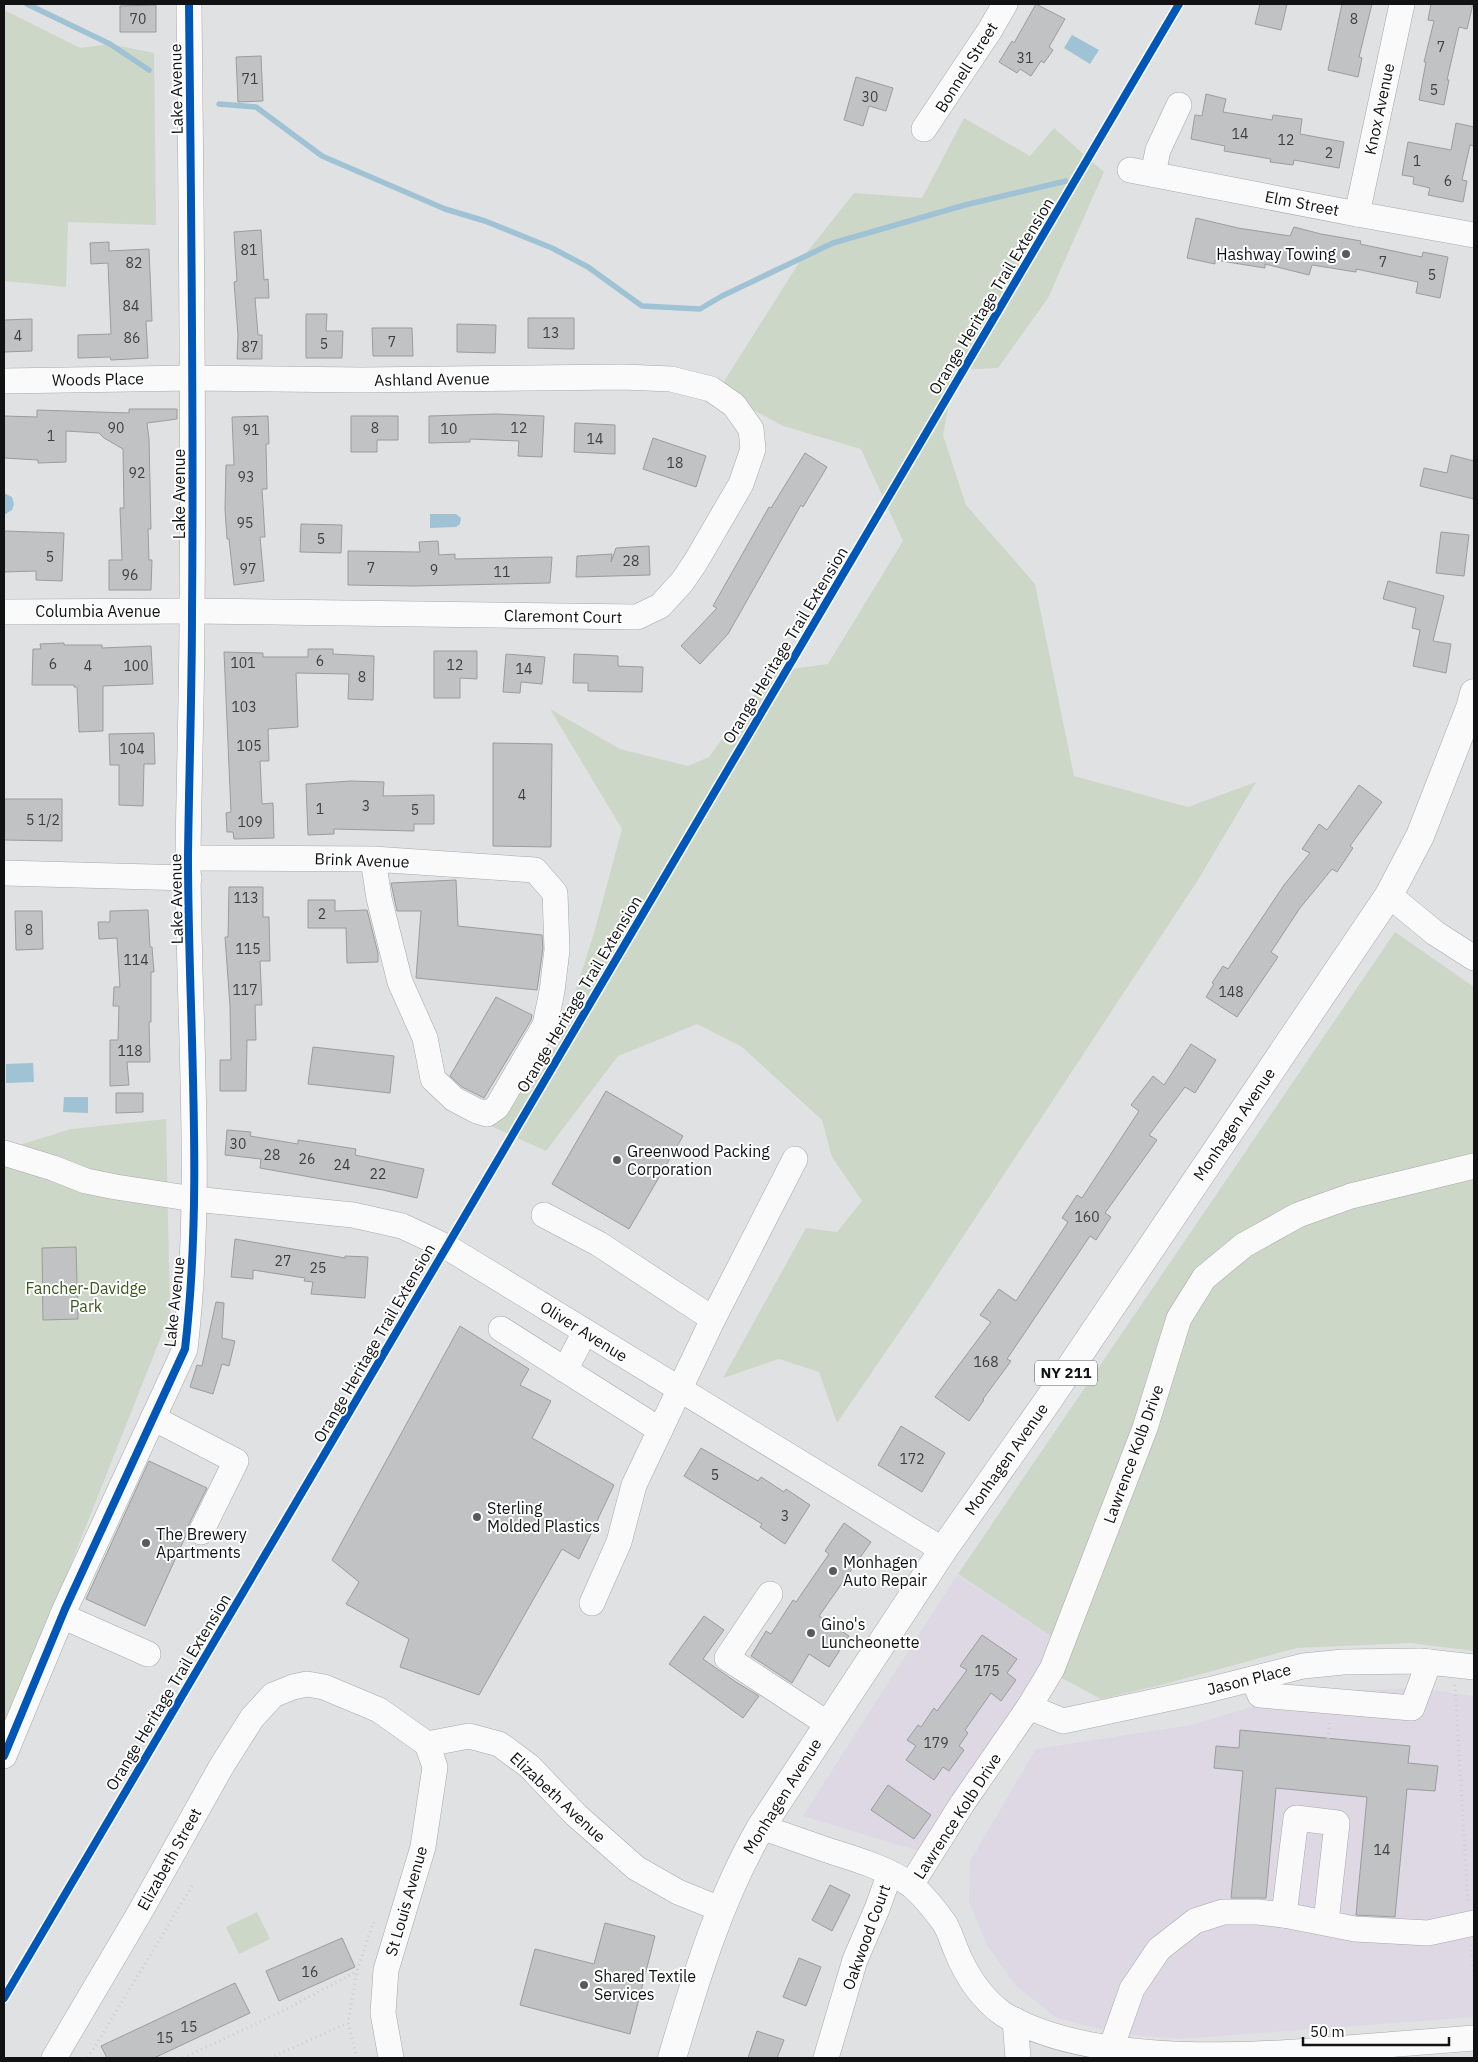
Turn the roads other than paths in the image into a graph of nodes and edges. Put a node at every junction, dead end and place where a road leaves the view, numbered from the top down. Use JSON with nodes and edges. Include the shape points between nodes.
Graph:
{"nodes":[{"id":1,"x":189,"y":4,"type":"edge"},
{"id":2,"x":1004,"y":4,"type":"edge"},
{"id":3,"x":1402,"y":4,"type":"edge"},
{"id":4,"x":1179,"y":105,"type":"dead end"},
{"id":5,"x":924,"y":129,"type":"dead end"},
{"id":6,"x":1357,"y":214,"type":"junction"},
{"id":7,"x":1474,"y":234,"type":"edge"},
{"id":8,"x":193,"y":378,"type":"junction"},
{"id":9,"x":671,"y":379,"type":"joint"},
{"id":10,"x":4,"y":381,"type":"edge"},
{"id":11,"x":192,"y":611,"type":"junction"},
{"id":12,"x":4,"y":612,"type":"edge"},
{"id":13,"x":1473,"y":703,"type":"edge"},
{"id":14,"x":373,"y":859,"type":"junction"},
{"id":15,"x":189,"y":868,"type":"junction"},
{"id":16,"x":4,"y":872,"type":"edge"},
{"id":17,"x":1389,"y":895,"type":"junction"},
{"id":18,"x":1474,"y":958,"type":"edge"},
{"id":19,"x":4,"y":1152,"type":"edge"},
{"id":20,"x":794,"y":1159,"type":"dead end"},
{"id":21,"x":1474,"y":1166,"type":"edge"},
{"id":22,"x":194,"y":1199,"type":"junction"},
{"id":23,"x":544,"y":1215,"type":"dead end"},
{"id":24,"x":713,"y":1319,"type":"junction"},
{"id":25,"x":501,"y":1329,"type":"dead end"},
{"id":26,"x":584,"y":1332,"type":"junction"},
{"id":27,"x":565,"y":1370,"type":"junction"},
{"id":28,"x":679,"y":1389,"type":"junction"},
{"id":29,"x":153,"y":1418,"type":"junction"},
{"id":30,"x":660,"y":1430,"type":"junction"},
{"id":31,"x":201,"y":1532,"type":"dead end"},
{"id":32,"x":943,"y":1550,"type":"junction"},
{"id":33,"x":770,"y":1594,"type":"dead end"},
{"id":34,"x":592,"y":1603,"type":"dead end"},
{"id":35,"x":62,"y":1616,"type":"junction"},
{"id":36,"x":148,"y":1654,"type":"dead end"},
{"id":37,"x":1429,"y":1662,"type":"junction"},
{"id":38,"x":1464,"y":1665,"type":"edge"},
{"id":39,"x":1253,"y":1679,"type":"junction"},
{"id":40,"x":1029,"y":1707,"type":"junction"},
{"id":41,"x":828,"y":1724,"type":"junction"},
{"id":42,"x":427,"y":1744,"type":"junction"},
{"id":43,"x":4,"y":1756,"type":"edge"},
{"id":44,"x":761,"y":1827,"type":"junction"},
{"id":45,"x":890,"y":1873,"type":"junction"},
{"id":46,"x":911,"y":1886,"type":"junction"},
{"id":47,"x":720,"y":1909,"type":"junction"},
{"id":48,"x":1284,"y":1914,"type":"junction"},
{"id":49,"x":1326,"y":1922,"type":"junction"},
{"id":50,"x":1472,"y":1924,"type":"edge"},
{"id":51,"x":1015,"y":2020,"type":"junction"},
{"id":52,"x":1474,"y":2038,"type":"edge"},
{"id":53,"x":1113,"y":2056,"type":"edge"},
{"id":54,"x":54,"y":2058,"type":"edge"},
{"id":55,"x":391,"y":2058,"type":"edge"},
{"id":56,"x":672,"y":2058,"type":"edge"},
{"id":57,"x":826,"y":2058,"type":"edge"},
{"id":58,"x":1018,"y":2058,"type":"edge"}],
"edges":[{"from":1,"to":8,"type":"street","name":"Lake Avenue"},
{"from":2,"to":5,"type":"street","name":"Bonnell Street"},
{"from":3,"to":6,"type":"street","name":"Knox Avenue"},
{"from":4,"to":6,"type":"street","name":"Elm Street","via":[[1158,150],[1141,172]]},
{"from":6,"to":7,"type":"street","name":"Elm Street"},
{"from":8,"to":9,"type":"street","name":"Ashland Avenue"},
{"from":8,"to":10,"type":"street","name":"Woods Place"},
{"from":8,"to":11,"type":"street","name":"Lake Avenue"},
{"from":9,"to":11,"type":"street","name":"Claremont Court","via":[[711,389],[734,405],[751,429],[753,449],[741,484],[695,563],[660,606],[637,617]]},
{"from":11,"to":12,"type":"street","name":"Columbia Avenue"},
{"from":11,"to":15,"type":"street","name":"Lake Avenue"},
{"from":13,"to":17,"type":"main road","name":"Monhagen Avenue","number":"NY 211","via":[[1420,836]]},
{"from":14,"to":14,"type":"street","name":"Brink Avenue","via":[[379,898],[400,982],[425,1038],[433,1079],[454,1099],[487,1114],[497,1107],[545,1025],[558,950],[555,893],[535,870]]},
{"from":14,"to":15,"type":"street","name":"Brink Avenue"},
{"from":15,"to":16,"type":"street","name":"Brink Avenue"},
{"from":15,"to":22,"type":"street","name":"Lake Avenue"},
{"from":17,"to":18,"type":"street"},
{"from":17,"to":32,"type":"main road","name":"Monhagen Avenue","number":"NY 211"},
{"from":19,"to":22,"type":"street","name":"Oliver Avenue","via":[[86,1181]]},
{"from":20,"to":24,"type":"street"},
{"from":21,"to":40,"type":"street","name":"Lawrence Kolb Drive","via":[[1351,1196],[1298,1215],[1244,1245],[1204,1278],[1179,1318],[1146,1428],[1052,1669]]},
{"from":22,"to":26,"type":"street","name":"Oliver Avenue","via":[[353,1215],[402,1226],[446,1247]]},
{"from":22,"to":29,"type":"street","name":"Lake Avenue","via":[[190,1313],[185,1349]]},
{"from":23,"to":24,"type":"street","via":[[599,1244]]},
{"from":24,"to":28,"type":"street"},
{"from":25,"to":27,"type":"street"},
{"from":26,"to":27,"type":"street"},
{"from":26,"to":28,"type":"street","name":"Oliver Avenue"},
{"from":27,"to":30,"type":"street"},
{"from":28,"to":30,"type":"street"},
{"from":28,"to":32,"type":"street","name":"Oliver Avenue"},
{"from":29,"to":31,"type":"street","via":[[236,1461]]},
{"from":29,"to":35,"type":"street","name":"Lake Avenue"},
{"from":30,"to":34,"type":"street","via":[[634,1485],[619,1542]]},
{"from":32,"to":41,"type":"main road","name":"Monhagen Avenue","number":"NY 211"},
{"from":33,"to":41,"type":"street","via":[[727,1658]]},
{"from":35,"to":36,"type":"street"},
{"from":35,"to":43,"type":"street","name":"Lake Avenue"},
{"from":37,"to":38,"type":"street","name":"Jason Place"},
{"from":37,"to":39,"type":"street","name":"Jason Place","via":[[1333,1663],[1303,1666]]},
{"from":37,"to":39,"type":"street","via":[[1412,1708],[1260,1695]]},
{"from":39,"to":40,"type":"street","name":"Jason Place","via":[[1062,1721]]},
{"from":40,"to":46,"type":"street","name":"Lawrence Kolb Drive","via":[[962,1804]]},
{"from":41,"to":44,"type":"main road","name":"Monhagen Avenue","number":"NY 211"},
{"from":42,"to":47,"type":"street","name":"Elizabeth Avenue","via":[[469,1736],[499,1744],[529,1766],[576,1815],[636,1868],[678,1892]]},
{"from":42,"to":54,"type":"street","name":"Elizabeth Street","via":[[379,1710],[324,1688],[307,1684],[293,1686],[273,1696],[252,1718],[221,1768]]},
{"from":42,"to":55,"type":"street","name":"St Louis Avenue","via":[[435,1768],[423,1847],[386,1970],[383,2013]]},
{"from":44,"to":45,"type":"street"},
{"from":44,"to":47,"type":"main road","name":"Monhagen Avenue","number":"NY 211","via":[[741,1861]]},
{"from":45,"to":46,"type":"street"},
{"from":45,"to":57,"type":"street","name":"Oakwood Court","via":[[855,1960]]},
{"from":46,"to":51,"type":"street","via":[[945,1922],[970,1979],[982,1995]]},
{"from":47,"to":56,"type":"main road","name":"Monhagen Avenue","number":"NY 211","via":[[700,1962]]},
{"from":48,"to":49,"type":"street"},
{"from":48,"to":49,"type":"street","via":[[1296,1818],[1337,1823]]},
{"from":48,"to":53,"type":"street","via":[[1223,1912],[1195,1921],[1159,1949],[1132,1989],[1115,2037]]},
{"from":49,"to":50,"type":"street","via":[[1355,1929],[1428,1933]]},
{"from":51,"to":53,"type":"street","via":[[1043,2036]]},
{"from":51,"to":58,"type":"street"},
{"from":52,"to":53,"type":"street","via":[[1273,2054]]}]}
